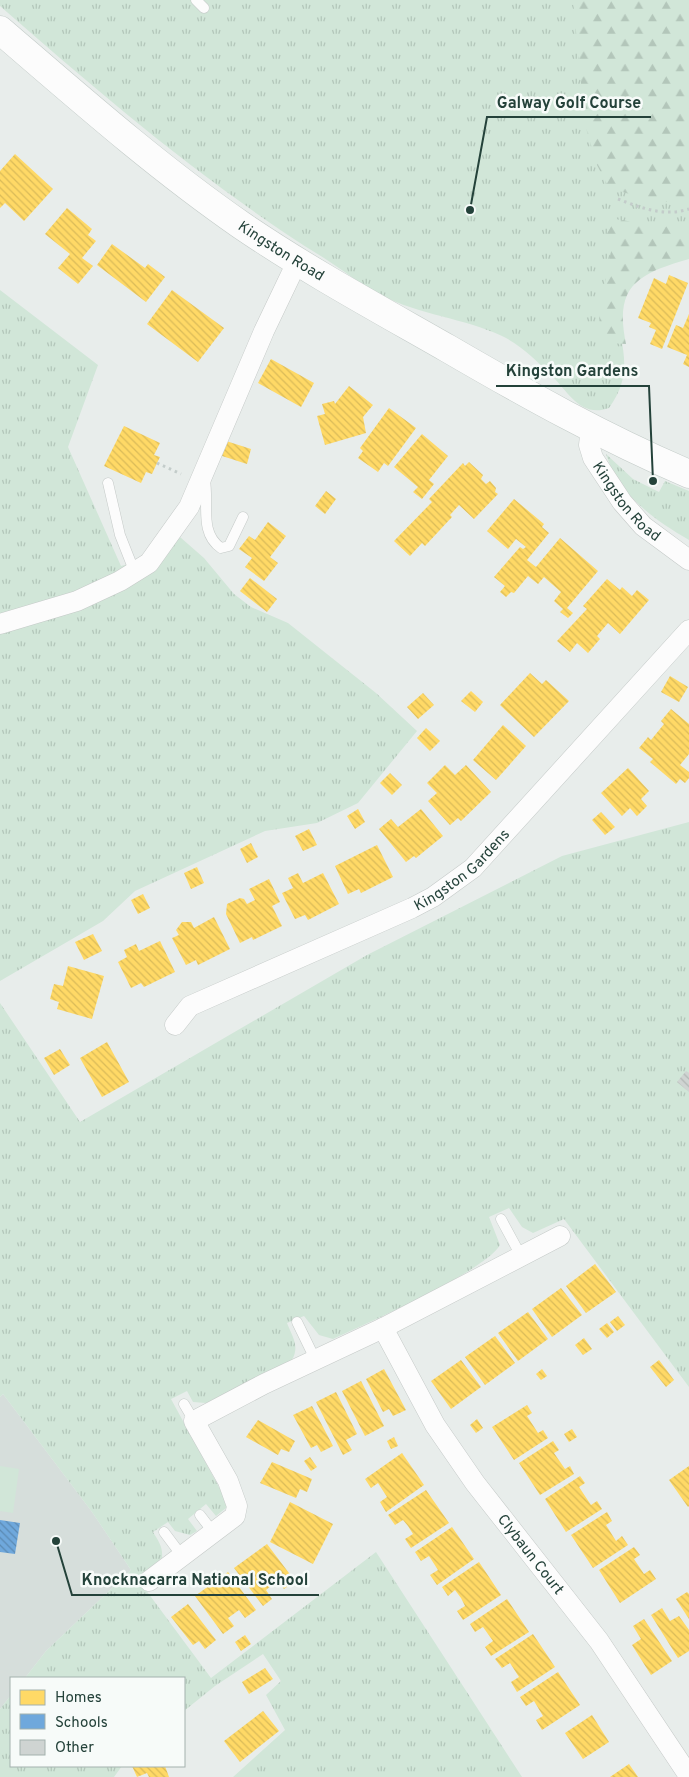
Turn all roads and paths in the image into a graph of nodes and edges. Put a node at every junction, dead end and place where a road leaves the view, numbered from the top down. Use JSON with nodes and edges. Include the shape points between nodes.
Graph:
{"nodes":[{"id":1,"x":196,"y":0,"type":"edge"},
{"id":2,"x":204,"y":8,"type":"dead end"},
{"id":3,"x":0,"y":30,"type":"edge"},
{"id":4,"x":618,"y":199,"type":"dead end"},
{"id":5,"x":689,"y":209,"type":"edge"},
{"id":6,"x":297,"y":262,"type":"junction"},
{"id":7,"x":591,"y":428,"type":"junction"},
{"id":8,"x":157,"y":463,"type":"dead end"},
{"id":9,"x":689,"y":474,"type":"edge"},
{"id":10,"x":201,"y":479,"type":"junction"},
{"id":11,"x":108,"y":483,"type":"dead end"},
{"id":12,"x":243,"y":517,"type":"dead end"},
{"id":13,"x":689,"y":560,"type":"edge"},
{"id":14,"x":135,"y":573,"type":"junction"},
{"id":15,"x":0,"y":624,"type":"edge"},
{"id":16,"x":689,"y":630,"type":"edge"},
{"id":17,"x":175,"y":1025,"type":"dead end"},
{"id":18,"x":501,"y":1219,"type":"dead end"},
{"id":19,"x":560,"y":1236,"type":"dead end"},
{"id":20,"x":521,"y":1256,"type":"junction"},
{"id":21,"x":297,"y":1322,"type":"dead end"},
{"id":22,"x":383,"y":1328,"type":"junction"},
{"id":23,"x":316,"y":1361,"type":"junction"},
{"id":24,"x":184,"y":1404,"type":"dead end"},
{"id":25,"x":194,"y":1421,"type":"junction"},
{"id":26,"x":200,"y":1516,"type":"dead end"},
{"id":27,"x":164,"y":1532,"type":"dead end"},
{"id":28,"x":213,"y":1532,"type":"junction"},
{"id":29,"x":182,"y":1556,"type":"junction"},
{"id":30,"x":149,"y":1581,"type":"dead end"},
{"id":31,"x":689,"y":1776,"type":"edge"}],
"edges":[{"from":1,"to":2,"type":"lane"},
{"from":3,"to":6,"type":"main road","name":"Kingston Road","via":[[185,183]]},
{"from":4,"to":5,"type":"path","via":[[663,212]]},
{"from":6,"to":7,"type":"main road","name":"Kingston Road","via":[[499,379]]},
{"from":6,"to":10,"type":"street"},
{"from":7,"to":9,"type":"main road","name":"Kingston Road"},
{"from":7,"to":13,"type":"street","name":"Kingston Road","via":[[589,445],[594,458],[622,502],[643,526]]},
{"from":8,"to":10,"type":"path"},
{"from":10,"to":12,"type":"lane","via":[[205,482],[207,525],[213,543],[221,548],[229,546]]},
{"from":10,"to":14,"type":"street","via":[[183,515],[149,563]]},
{"from":11,"to":14,"type":"lane","via":[[120,535]]},
{"from":14,"to":15,"type":"street","via":[[77,601]]},
{"from":16,"to":17,"type":"street","name":"Kingston Gardens","via":[[473,868],[412,908],[190,1006]]},
{"from":18,"to":20,"type":"lane"},
{"from":19,"to":20,"type":"street"},
{"from":20,"to":22,"type":"street"},
{"from":21,"to":23,"type":"lane"},
{"from":22,"to":23,"type":"street"},
{"from":22,"to":31,"type":"street","name":"Clybaun Court","via":[[435,1425],[474,1483],[599,1642]]},
{"from":23,"to":25,"type":"street"},
{"from":24,"to":25,"type":"lane"},
{"from":25,"to":28,"type":"street","via":[[228,1480],[237,1506],[235,1516]]},
{"from":26,"to":28,"type":"lane"},
{"from":27,"to":29,"type":"lane"},
{"from":28,"to":29,"type":"street"},
{"from":29,"to":30,"type":"street"}]}
